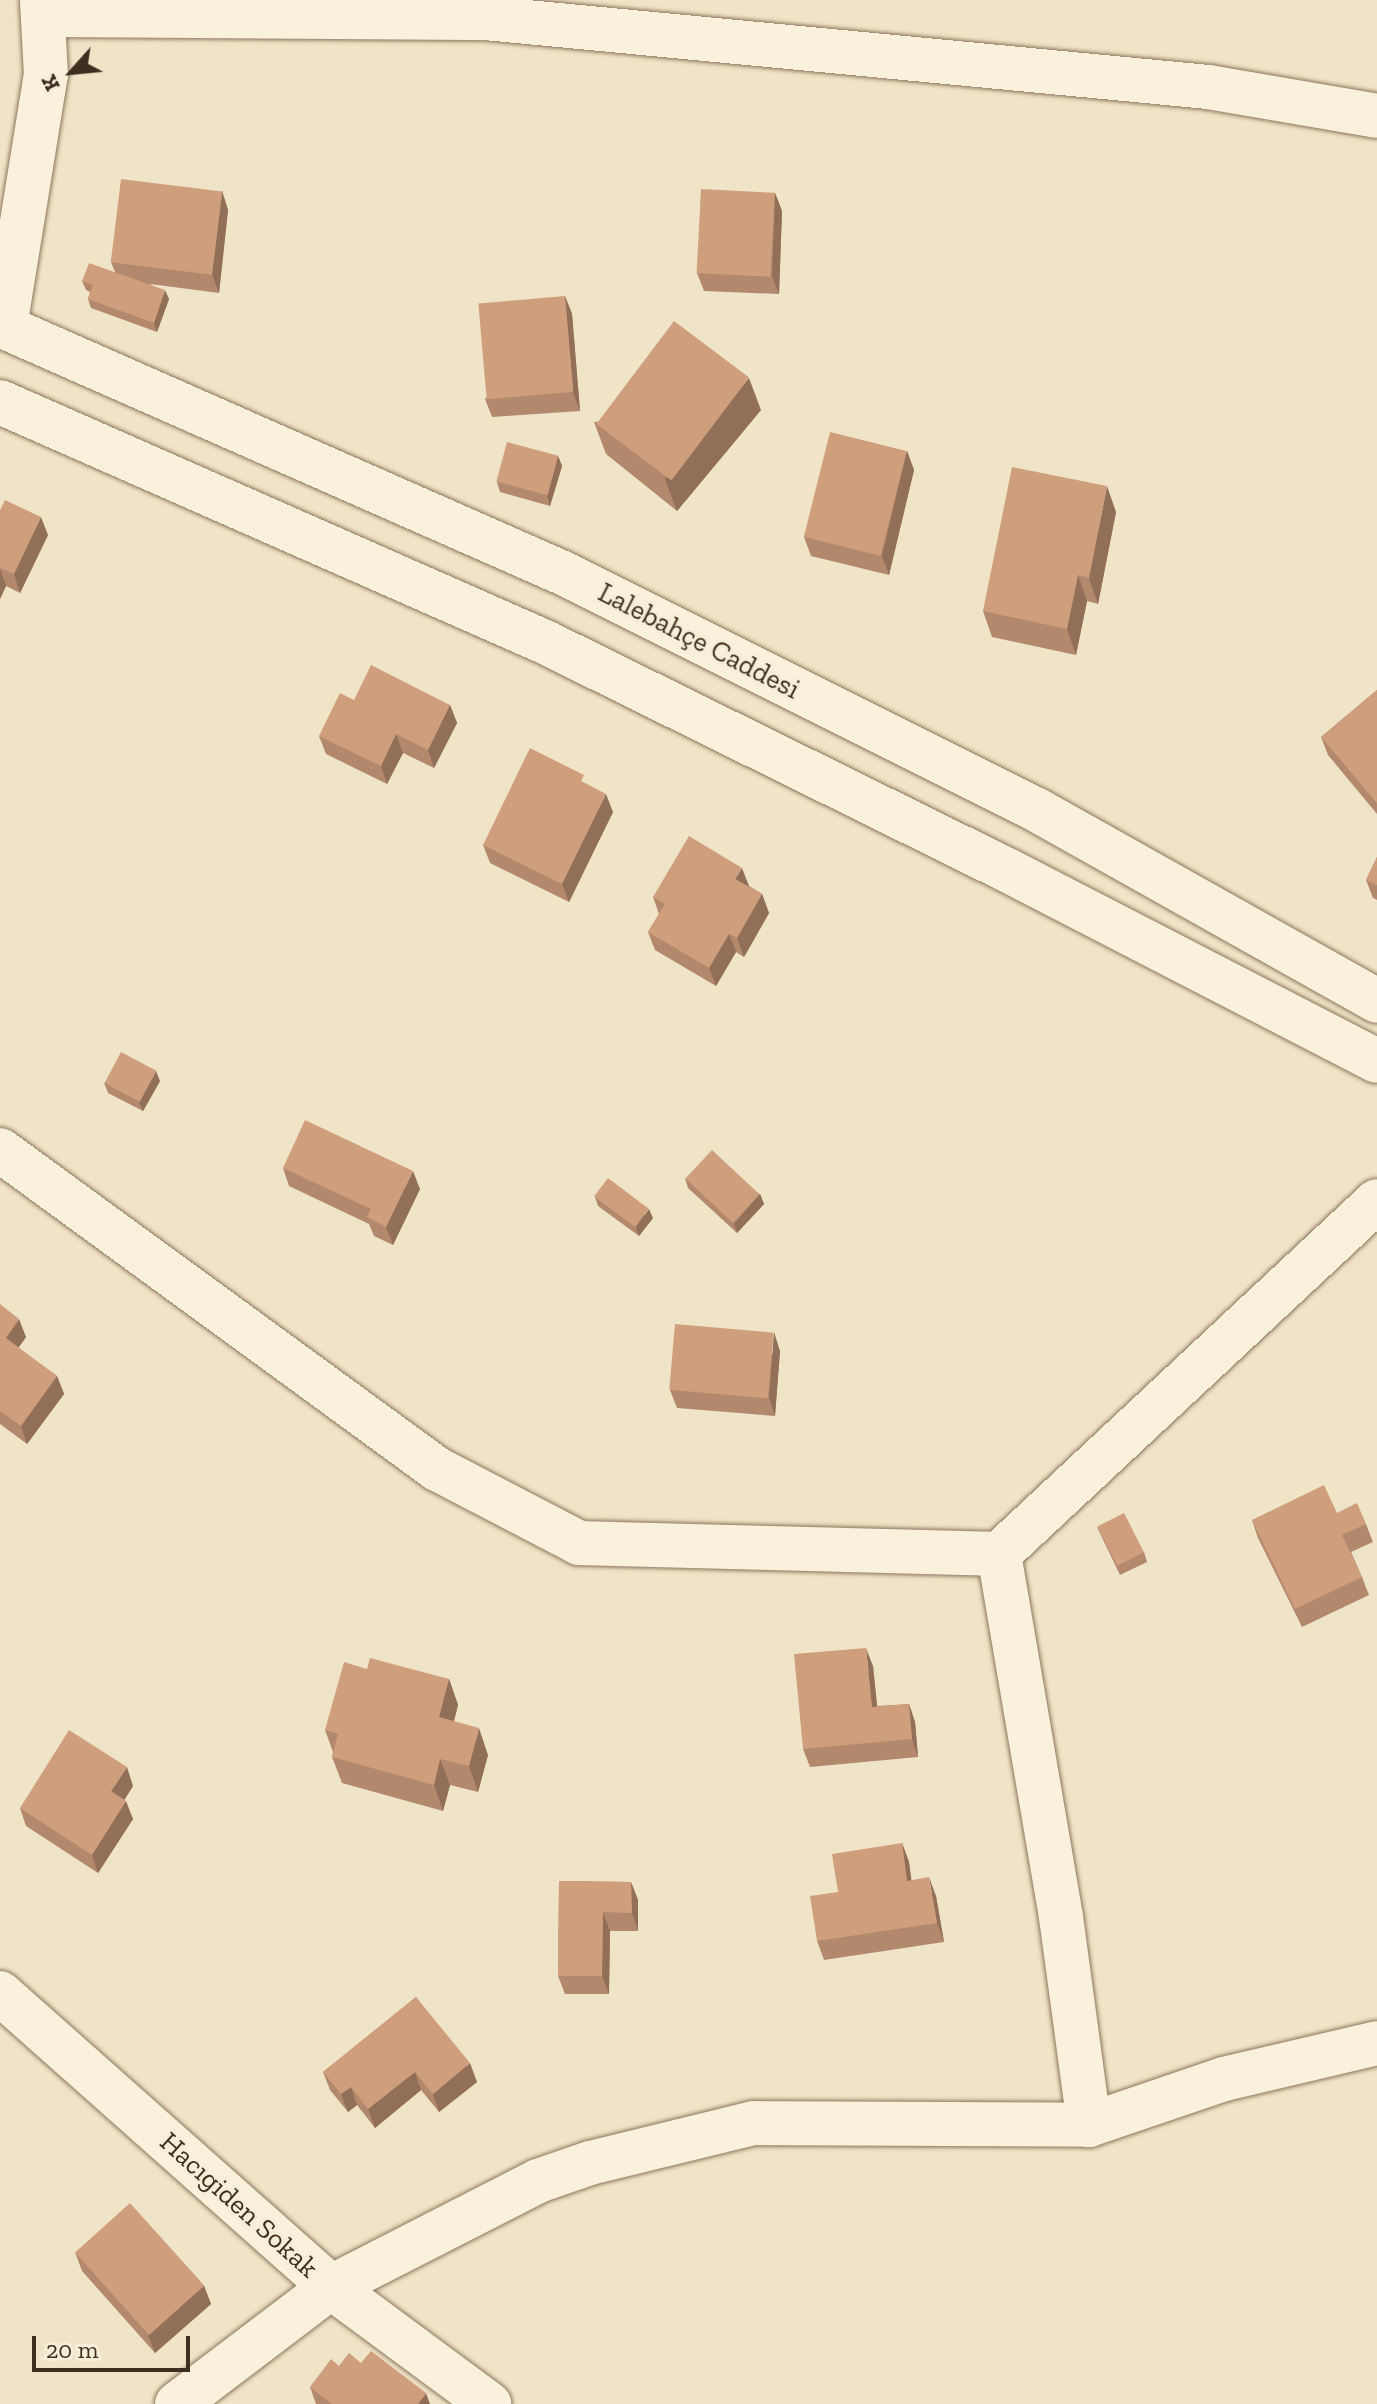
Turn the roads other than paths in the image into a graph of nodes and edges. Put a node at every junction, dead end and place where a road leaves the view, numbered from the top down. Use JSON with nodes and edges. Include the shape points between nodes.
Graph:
{"nodes":[{"id":1,"x":43,"y":8,"type":"edge"},
{"id":2,"x":1377,"y":116,"type":"edge"},
{"id":3,"x":2,"y":326,"type":"edge"},
{"id":4,"x":0,"y":402,"type":"edge"},
{"id":5,"x":1377,"y":1001,"type":"edge"},
{"id":6,"x":1377,"y":1061,"type":"edge"},
{"id":7,"x":0,"y":1150,"type":"edge"},
{"id":8,"x":1377,"y":1201,"type":"edge"},
{"id":9,"x":999,"y":1554,"type":"junction"},
{"id":10,"x":0,"y":1993,"type":"edge"},
{"id":11,"x":1377,"y":2043,"type":"edge"},
{"id":12,"x":1089,"y":2125,"type":"junction"},
{"id":13,"x":331,"y":2287,"type":"junction"},
{"id":14,"x":177,"y":2404,"type":"edge"},
{"id":15,"x":489,"y":2404,"type":"edge"}],
"edges":[{"from":1,"to":2,"type":"street","via":[[485,18],[1208,87]]},
{"from":1,"to":3,"type":"street","via":[[46,75]]},
{"from":3,"to":5,"type":"street","name":"Lalebahçe Caddesi","via":[[565,574],[1037,810]]},
{"from":4,"to":6,"type":"street","via":[[545,642],[1007,870]]},
{"from":7,"to":9,"type":"street","via":[[437,1469],[579,1543]]},
{"from":8,"to":9,"type":"street"},
{"from":9,"to":12,"type":"street","via":[[1061,1917]]},
{"from":10,"to":13,"type":"street","name":"Hacıgiden Sokak"},
{"from":11,"to":12,"type":"street","via":[[1224,2079]]},
{"from":12,"to":13,"type":"street","via":[[754,2123],[538,2181]]},
{"from":13,"to":14,"type":"street"},
{"from":13,"to":15,"type":"street","name":"Hacıgiden Sokak"}]}
